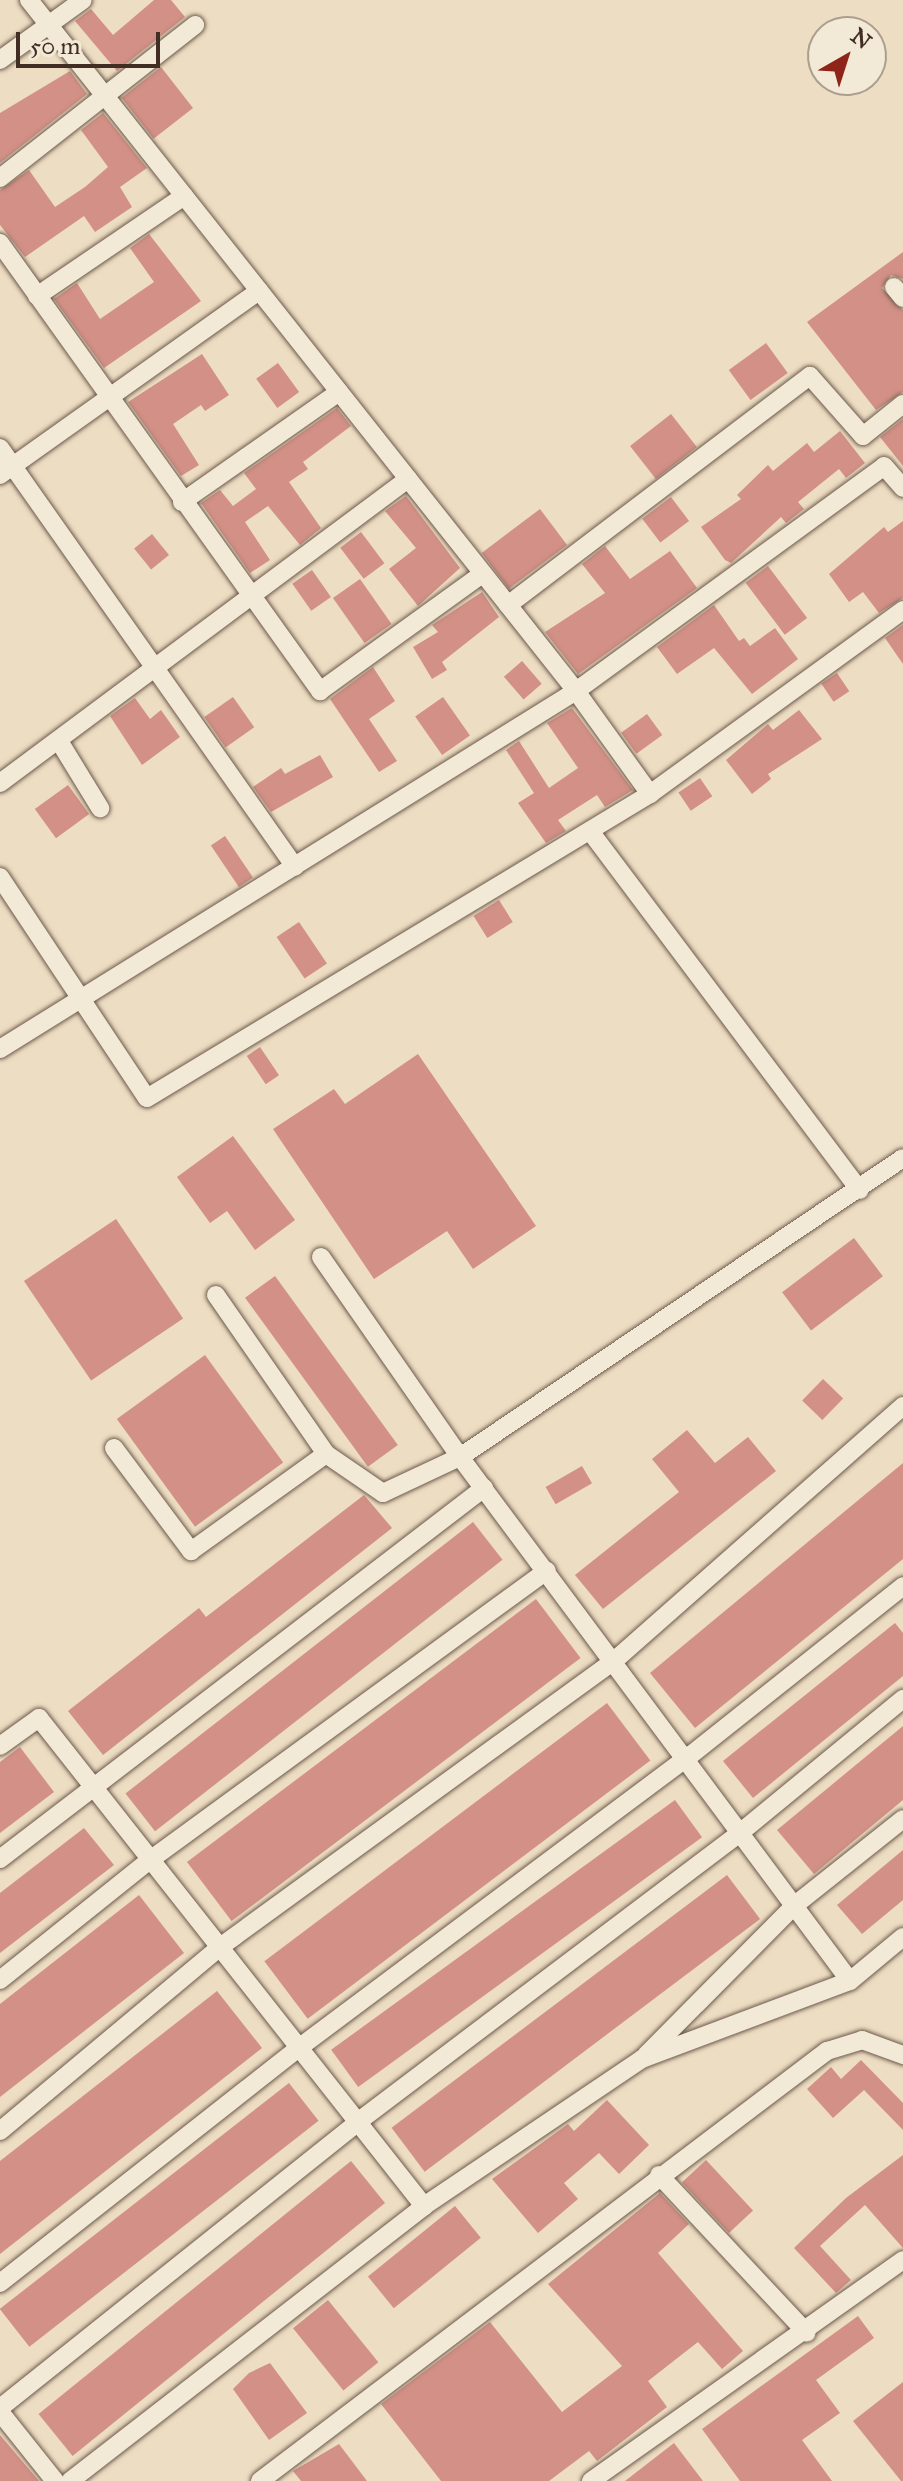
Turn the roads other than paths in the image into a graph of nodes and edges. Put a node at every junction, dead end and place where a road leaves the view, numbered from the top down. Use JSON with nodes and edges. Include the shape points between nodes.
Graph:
{"nodes":[{"id":1,"x":29,"y":0,"type":"edge"},
{"id":2,"x":83,"y":0,"type":"edge"},
{"id":3,"x":195,"y":25,"type":"dead end"},
{"id":4,"x":50,"y":26,"type":"junction"},
{"id":5,"x":0,"y":60,"type":"edge"},
{"id":6,"x":105,"y":96,"type":"junction"},
{"id":7,"x":0,"y":178,"type":"edge"},
{"id":8,"x":184,"y":196,"type":"junction"},
{"id":9,"x":0,"y":243,"type":"edge"},
{"id":10,"x":259,"y":291,"type":"junction"},
{"id":11,"x":37,"y":296,"type":"junction"},
{"id":12,"x":339,"y":392,"type":"junction"},
{"id":13,"x":108,"y":396,"type":"junction"},
{"id":14,"x":903,"y":404,"type":"edge"},
{"id":15,"x":0,"y":448,"type":"edge"},
{"id":16,"x":6,"y":471,"type":"edge"},
{"id":17,"x":408,"y":479,"type":"junction"},
{"id":18,"x":903,"y":488,"type":"edge"},
{"id":19,"x":182,"y":502,"type":"junction"},
{"id":20,"x":482,"y":574,"type":"junction"},
{"id":21,"x":250,"y":599,"type":"junction"},
{"id":22,"x":508,"y":605,"type":"junction"},
{"id":23,"x":901,"y":615,"type":"edge"},
{"id":24,"x":153,"y":672,"type":"junction"},
{"id":25,"x":576,"y":691,"type":"junction"},
{"id":26,"x":59,"y":741,"type":"junction"},
{"id":27,"x":0,"y":783,"type":"edge"},
{"id":28,"x":650,"y":794,"type":"junction"},
{"id":29,"x":100,"y":808,"type":"dead end"},
{"id":30,"x":590,"y":831,"type":"junction"},
{"id":31,"x":295,"y":867,"type":"junction"},
{"id":32,"x":0,"y":877,"type":"edge"},
{"id":33,"x":86,"y":1000,"type":"junction"},
{"id":34,"x":0,"y":1049,"type":"edge"},
{"id":35,"x":903,"y":1158,"type":"edge"},
{"id":36,"x":860,"y":1190,"type":"junction"},
{"id":37,"x":321,"y":1257,"type":"dead end"},
{"id":38,"x":216,"y":1295,"type":"dead end"},
{"id":39,"x":903,"y":1406,"type":"edge"},
{"id":40,"x":114,"y":1448,"type":"dead end"},
{"id":41,"x":326,"y":1454,"type":"junction"},
{"id":42,"x":460,"y":1457,"type":"junction"},
{"id":43,"x":484,"y":1488,"type":"junction"},
{"id":44,"x":547,"y":1571,"type":"junction"},
{"id":45,"x":903,"y":1586,"type":"edge"},
{"id":46,"x":615,"y":1660,"type":"junction"},
{"id":47,"x":903,"y":1699,"type":"edge"},
{"id":48,"x":0,"y":1746,"type":"edge"},
{"id":49,"x":687,"y":1758,"type":"junction"},
{"id":50,"x":92,"y":1786,"type":"junction"},
{"id":51,"x":903,"y":1819,"type":"edge"},
{"id":52,"x":741,"y":1832,"type":"junction"},
{"id":53,"x":0,"y":1859,"type":"edge"},
{"id":54,"x":150,"y":1860,"type":"junction"},
{"id":55,"x":795,"y":1905,"type":"junction"},
{"id":56,"x":903,"y":1937,"type":"edge"},
{"id":57,"x":220,"y":1947,"type":"junction"},
{"id":58,"x":0,"y":1980,"type":"edge"},
{"id":59,"x":850,"y":1981,"type":"junction"},
{"id":60,"x":300,"y":2047,"type":"junction"},
{"id":61,"x":903,"y":2055,"type":"edge"},
{"id":62,"x":642,"y":2059,"type":"junction"},
{"id":63,"x":359,"y":2121,"type":"junction"},
{"id":64,"x":0,"y":2131,"type":"edge"},
{"id":65,"x":659,"y":2175,"type":"junction"},
{"id":66,"x":424,"y":2206,"type":"junction"},
{"id":67,"x":903,"y":2260,"type":"edge"},
{"id":68,"x":0,"y":2283,"type":"edge"},
{"id":69,"x":807,"y":2333,"type":"junction"},
{"id":70,"x":0,"y":2410,"type":"edge"},
{"id":71,"x":55,"y":2481,"type":"edge"},
{"id":72,"x":70,"y":2481,"type":"edge"},
{"id":73,"x":260,"y":2481,"type":"edge"},
{"id":74,"x":591,"y":2481,"type":"edge"}],
"edges":[{"from":1,"to":4,"type":"street"},
{"from":2,"to":4,"type":"street"},
{"from":3,"to":6,"type":"street"},
{"from":4,"to":5,"type":"street"},
{"from":4,"to":6,"type":"street"},
{"from":6,"to":7,"type":"street"},
{"from":6,"to":8,"type":"street"},
{"from":8,"to":10,"type":"street"},
{"from":8,"to":11,"type":"street"},
{"from":9,"to":11,"type":"street"},
{"from":10,"to":12,"type":"street"},
{"from":10,"to":13,"type":"street"},
{"from":11,"to":13,"type":"street"},
{"from":12,"to":17,"type":"street"},
{"from":12,"to":19,"type":"street"},
{"from":13,"to":16,"type":"street"},
{"from":13,"to":19,"type":"street"},
{"from":14,"to":22,"type":"street","via":[[863,436],[810,376]]},
{"from":15,"to":16,"type":"street"},
{"from":16,"to":24,"type":"street"},
{"from":17,"to":20,"type":"street"},
{"from":17,"to":21,"type":"street"},
{"from":18,"to":25,"type":"street","via":[[884,466]]},
{"from":19,"to":21,"type":"street"},
{"from":20,"to":21,"type":"street","via":[[320,691]]},
{"from":20,"to":22,"type":"street"},
{"from":21,"to":24,"type":"street"},
{"from":22,"to":25,"type":"street"},
{"from":23,"to":28,"type":"street"},
{"from":24,"to":26,"type":"street"},
{"from":24,"to":31,"type":"street"},
{"from":25,"to":28,"type":"street"},
{"from":25,"to":31,"type":"street"},
{"from":26,"to":27,"type":"street"},
{"from":26,"to":29,"type":"street"},
{"from":28,"to":30,"type":"street"},
{"from":30,"to":33,"type":"street","via":[[147,1098]]},
{"from":30,"to":36,"type":"street"},
{"from":31,"to":33,"type":"street"},
{"from":32,"to":33,"type":"street"},
{"from":33,"to":34,"type":"street"},
{"from":35,"to":36,"type":"street"},
{"from":36,"to":42,"type":"street"},
{"from":37,"to":42,"type":"street"},
{"from":38,"to":41,"type":"street"},
{"from":39,"to":46,"type":"street"},
{"from":40,"to":41,"type":"street","via":[[191,1551]]},
{"from":41,"to":42,"type":"street","via":[[383,1493]]},
{"from":42,"to":43,"type":"street"},
{"from":43,"to":44,"type":"street"},
{"from":43,"to":50,"type":"street"},
{"from":44,"to":46,"type":"street"},
{"from":44,"to":54,"type":"street"},
{"from":45,"to":49,"type":"street"},
{"from":46,"to":49,"type":"street"},
{"from":46,"to":57,"type":"street"},
{"from":47,"to":52,"type":"street"},
{"from":48,"to":50,"type":"street","via":[[39,1718]]},
{"from":49,"to":52,"type":"street"},
{"from":49,"to":60,"type":"street"},
{"from":50,"to":53,"type":"street"},
{"from":50,"to":54,"type":"street"},
{"from":51,"to":55,"type":"street"},
{"from":52,"to":55,"type":"street"},
{"from":52,"to":63,"type":"street"},
{"from":54,"to":57,"type":"street"},
{"from":54,"to":58,"type":"street"},
{"from":55,"to":59,"type":"street"},
{"from":55,"to":62,"type":"street"},
{"from":56,"to":59,"type":"street"},
{"from":57,"to":60,"type":"street"},
{"from":57,"to":64,"type":"street"},
{"from":59,"to":62,"type":"street"},
{"from":60,"to":63,"type":"street"},
{"from":60,"to":68,"type":"street"},
{"from":61,"to":65,"type":"street","via":[[862,2040],[827,2051]]},
{"from":62,"to":66,"type":"street"},
{"from":63,"to":66,"type":"street"},
{"from":63,"to":70,"type":"street"},
{"from":65,"to":69,"type":"street"},
{"from":65,"to":73,"type":"street"},
{"from":66,"to":72,"type":"street"},
{"from":67,"to":69,"type":"street"},
{"from":69,"to":74,"type":"street"},
{"from":70,"to":71,"type":"street"}]}
